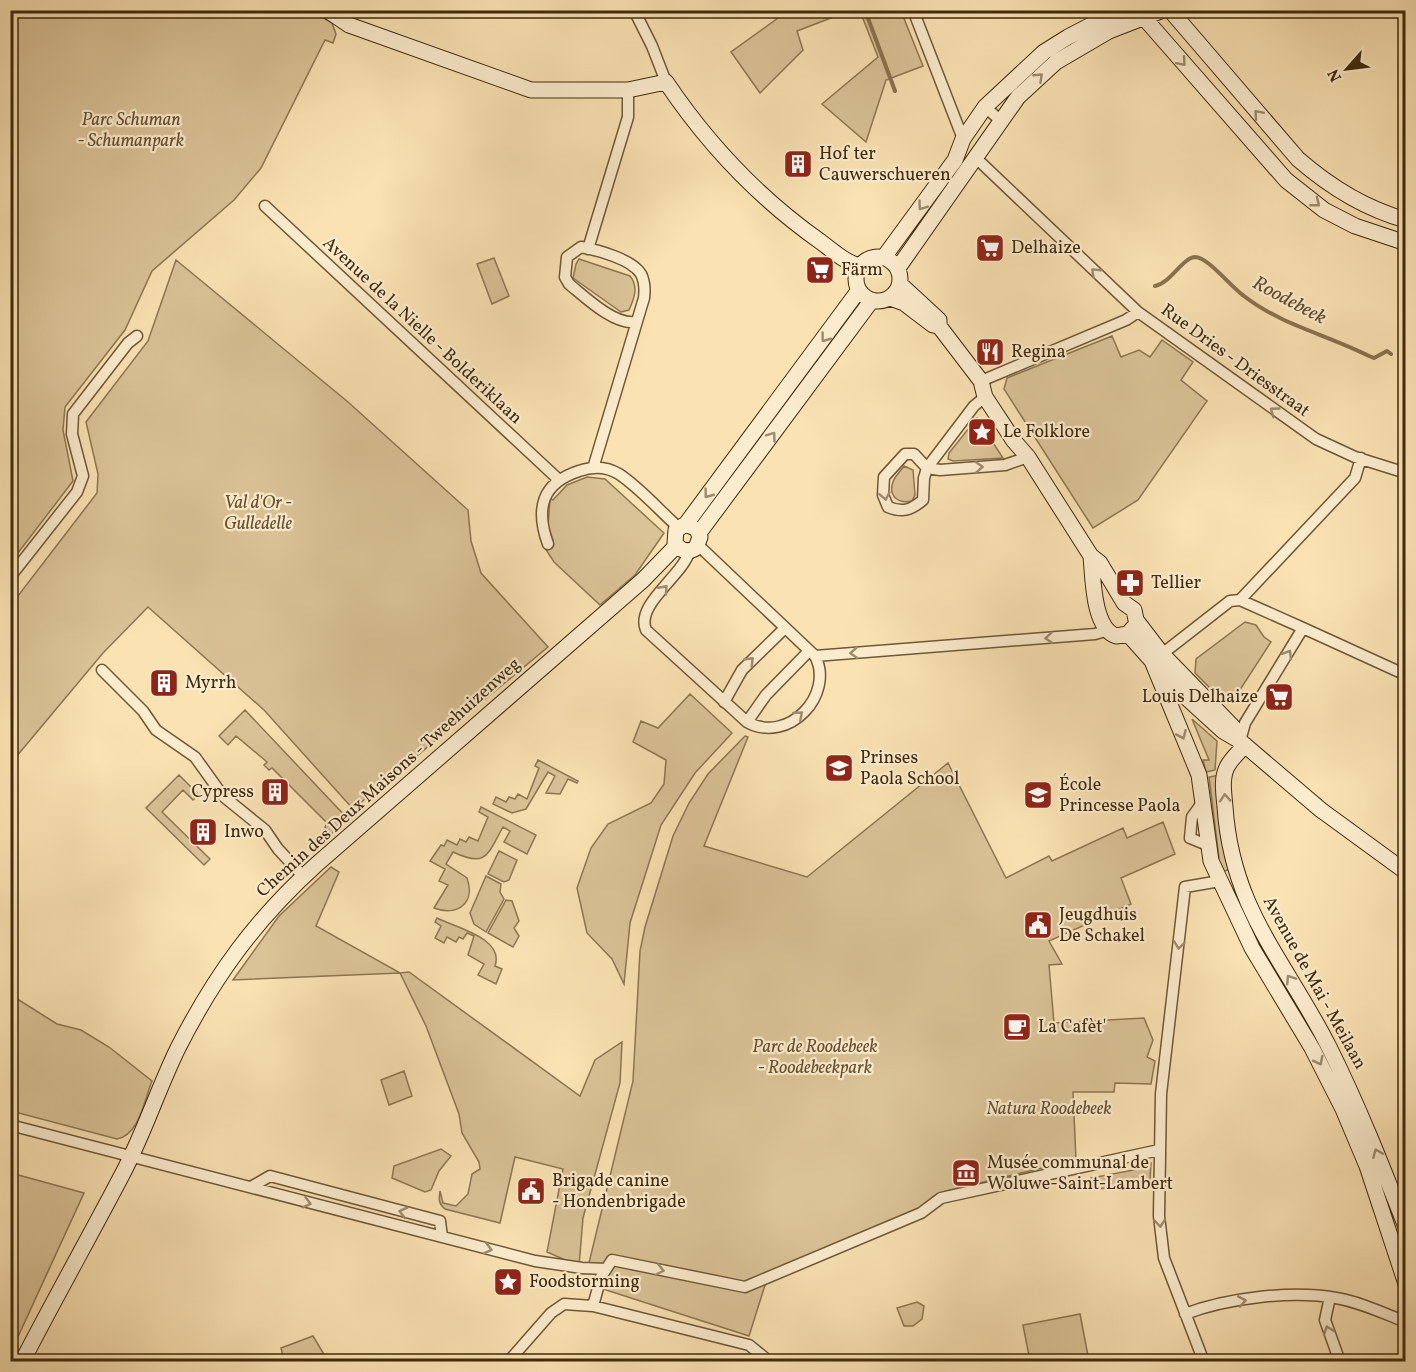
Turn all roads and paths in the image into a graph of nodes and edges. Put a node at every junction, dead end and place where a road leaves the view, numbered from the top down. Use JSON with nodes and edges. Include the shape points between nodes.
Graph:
{"nodes":[{"id":1,"x":327,"y":10,"type":"edge"},
{"id":2,"x":634,"y":10,"type":"edge"},
{"id":3,"x":913,"y":10,"type":"edge"},
{"id":4,"x":1120,"y":10,"type":"edge"},
{"id":5,"x":1163,"y":10,"type":"edge"},
{"id":6,"x":1170,"y":10,"type":"edge"},
{"id":7,"x":1141,"y":14,"type":"edge"},
{"id":8,"x":666,"y":82,"type":"junction"},
{"id":9,"x":628,"y":90,"type":"junction"},
{"id":10,"x":985,"y":107,"type":"junction"},
{"id":11,"x":1000,"y":120,"type":"junction"},
{"id":12,"x":696,"y":124,"type":"junction"},
{"id":13,"x":1275,"y":134,"type":"junction"},
{"id":14,"x":963,"y":139,"type":"junction"},
{"id":15,"x":1257,"y":149,"type":"junction"},
{"id":16,"x":976,"y":158,"type":"junction"},
{"id":17,"x":265,"y":206,"type":"dead end"},
{"id":18,"x":1399,"y":218,"type":"edge"},
{"id":19,"x":1385,"y":238,"type":"junction"},
{"id":20,"x":1406,"y":243,"type":"edge"},
{"id":21,"x":588,"y":249,"type":"junction"},
{"id":22,"x":884,"y":257,"type":"junction"},
{"id":23,"x":860,"y":266,"type":"junction"},
{"id":24,"x":898,"y":268,"type":"junction"},
{"id":25,"x":900,"y":284,"type":"junction"},
{"id":26,"x":859,"y":290,"type":"junction"},
{"id":27,"x":890,"y":298,"type":"junction"},
{"id":28,"x":872,"y":300,"type":"junction"},
{"id":29,"x":1138,"y":312,"type":"junction"},
{"id":30,"x":635,"y":322,"type":"junction"},
{"id":31,"x":939,"y":326,"type":"junction"},
{"id":32,"x":137,"y":336,"type":"dead end"},
{"id":33,"x":981,"y":381,"type":"junction"},
{"id":34,"x":985,"y":397,"type":"junction"},
{"id":35,"x":1028,"y":457,"type":"junction"},
{"id":36,"x":1361,"y":458,"type":"junction"},
{"id":37,"x":594,"y":465,"type":"junction"},
{"id":38,"x":927,"y":468,"type":"junction"},
{"id":39,"x":1406,"y":473,"type":"edge"},
{"id":40,"x":558,"y":479,"type":"junction"},
{"id":41,"x":682,"y":525,"type":"junction"},
{"id":42,"x":548,"y":544,"type":"dead end"},
{"id":43,"x":691,"y":544,"type":"junction"},
{"id":44,"x":1091,"y":556,"type":"junction"},
{"id":45,"x":10,"y":577,"type":"edge"},
{"id":46,"x":1239,"y":600,"type":"junction"},
{"id":47,"x":1124,"y":603,"type":"junction"},
{"id":48,"x":1136,"y":620,"type":"junction"},
{"id":49,"x":1104,"y":626,"type":"junction"},
{"id":50,"x":785,"y":628,"type":"junction"},
{"id":51,"x":1303,"y":628,"type":"junction"},
{"id":52,"x":1128,"y":633,"type":"junction"},
{"id":53,"x":812,"y":654,"type":"junction"},
{"id":54,"x":1157,"y":658,"type":"junction"},
{"id":55,"x":102,"y":670,"type":"dead end"},
{"id":56,"x":1406,"y":675,"type":"edge"},
{"id":57,"x":724,"y":702,"type":"junction"},
{"id":58,"x":747,"y":722,"type":"junction"},
{"id":59,"x":1242,"y":743,"type":"junction"},
{"id":60,"x":1202,"y":803,"type":"junction"},
{"id":61,"x":1207,"y":845,"type":"junction"},
{"id":62,"x":1406,"y":872,"type":"edge"},
{"id":63,"x":303,"y":876,"type":"junction"},
{"id":64,"x":1237,"y":877,"type":"junction"},
{"id":65,"x":1220,"y":881,"type":"junction"},
{"id":66,"x":1350,"y":1106,"type":"junction"},
{"id":67,"x":10,"y":1125,"type":"edge"},
{"id":68,"x":1159,"y":1150,"type":"junction"},
{"id":69,"x":130,"y":1156,"type":"junction"},
{"id":70,"x":251,"y":1187,"type":"junction"},
{"id":71,"x":1406,"y":1227,"type":"edge"},
{"id":72,"x":442,"y":1237,"type":"junction"},
{"id":73,"x":606,"y":1269,"type":"junction"},
{"id":74,"x":1406,"y":1284,"type":"edge"},
{"id":75,"x":1330,"y":1297,"type":"junction"},
{"id":76,"x":593,"y":1306,"type":"junction"},
{"id":77,"x":1185,"y":1314,"type":"junction"},
{"id":78,"x":1406,"y":1322,"type":"edge"},
{"id":79,"x":22,"y":1362,"type":"edge"},
{"id":80,"x":508,"y":1362,"type":"edge"},
{"id":81,"x":770,"y":1362,"type":"edge"},
{"id":82,"x":1204,"y":1362,"type":"edge"},
{"id":83,"x":1340,"y":1362,"type":"edge"}],
"edges":[{"from":1,"to":9,"type":"street","via":[[349,25],[531,90]]},
{"from":2,"to":8,"type":"street"},
{"from":3,"to":14,"type":"street"},
{"from":4,"to":10,"type":"street","via":[[1044,52]]},
{"from":5,"to":7,"type":"street"},
{"from":13,"to":6,"type":"street","one_way":true},
{"from":11,"to":7,"type":"street","one_way":true,"via":[[1018,97],[1056,62]]},
{"from":7,"to":15,"type":"street","one_way":true},
{"from":8,"to":9,"type":"street"},
{"from":8,"to":12,"type":"street"},
{"from":9,"to":12,"type":"street","via":[[663,95]]},
{"from":9,"to":21,"type":"street","via":[[628,117]]},
{"from":10,"to":11,"type":"street"},
{"from":10,"to":14,"type":"street"},
{"from":11,"to":16,"type":"street"},
{"from":12,"to":23,"type":"street","via":[[760,194],[791,221]]},
{"from":13,"to":15,"type":"street"},
{"from":13,"to":18,"type":"street","via":[[1316,174],[1359,202]]},
{"from":14,"to":22,"type":"street","one_way":true,"via":[[956,160]]},
{"from":15,"to":19,"type":"street","one_way":true,"via":[[1286,180],[1324,210]]},
{"from":16,"to":24,"type":"street"},
{"from":29,"to":16,"type":"street","one_way":true},
{"from":17,"to":40,"type":"street","name":"Avenue de la Nielle - Bolderiklaan"},
{"from":18,"to":19,"type":"street"},
{"from":19,"to":20,"type":"street"},
{"from":21,"to":30,"type":"street","via":[[624,261],[642,275],[644,298]]},
{"from":21,"to":30,"type":"street","via":[[580,248],[567,257],[565,277],[569,284],[613,316]]},
{"from":22,"to":23,"type":"street","via":[[872,257]]},
{"from":22,"to":24,"type":"street"},
{"from":23,"to":26,"type":"street","via":[[856,275]]},
{"from":24,"to":25,"type":"street"},
{"from":25,"to":27,"type":"street"},
{"from":25,"to":31,"type":"street","via":[[939,320]]},
{"from":26,"to":28,"type":"street"},
{"from":26,"to":41,"type":"street","one_way":true},
{"from":27,"to":28,"type":"street"},
{"from":27,"to":31,"type":"street"},
{"from":43,"to":28,"type":"street","name":"Chemin des Deux Maisons - Tweehuizenweg","one_way":true},
{"from":29,"to":33,"type":"street","name":"Rue Dries - Driesstraat","via":[[1126,321]]},
{"from":36,"to":29,"type":"street","name":"Rue Dries - Driesstraat","one_way":true,"via":[[1316,439],[1289,422]]},
{"from":30,"to":37,"type":"street"},
{"from":31,"to":33,"type":"street"},
{"from":32,"to":45,"type":"street","via":[[73,414],[72,434],[83,476],[80,484],[69,505]]},
{"from":33,"to":34,"type":"street"},
{"from":33,"to":35,"type":"street","via":[[990,387],[1022,436]]},
{"from":34,"to":35,"type":"street"},
{"from":34,"to":38,"type":"street"},
{"from":38,"to":35,"type":"street","one_way":true,"via":[[1005,465]]},
{"from":35,"to":44,"type":"street"},
{"from":36,"to":39,"type":"street","name":"Rue Dries - Driesstraat"},
{"from":36,"to":46,"type":"street","via":[[1355,478]]},
{"from":37,"to":40,"type":"street"},
{"from":37,"to":41,"type":"street","via":[[618,473]]},
{"from":38,"to":38,"type":"street","one_way":true,"via":[[914,454],[905,454],[895,462],[884,477],[883,495],[888,507],[912,510],[923,500]]},
{"from":40,"to":42,"type":"street","via":[[546,494],[543,507]]},
{"from":41,"to":43,"type":"street","via":[[694,526]]},
{"from":41,"to":43,"type":"street","via":[[673,536]]},
{"from":43,"to":50,"type":"street"},
{"from":57,"to":43,"type":"street","one_way":true,"via":[[644,625],[648,607],[684,566]]},
{"from":43,"to":63,"type":"street","name":"Chemin des Deux Maisons - Tweehuizenweg","via":[[643,580]]},
{"from":44,"to":47,"type":"street","via":[[1100,563]]},
{"from":44,"to":49,"type":"street","via":[[1097,609]]},
{"from":46,"to":51,"type":"street"},
{"from":46,"to":54,"type":"street","via":[[1230,601]]},
{"from":47,"to":48,"type":"street","via":[[1134,610]]},
{"from":47,"to":49,"type":"street","via":[[1110,604],[1103,612]]},
{"from":48,"to":52,"type":"street"},
{"from":48,"to":54,"type":"street"},
{"from":49,"to":52,"type":"street","via":[[1116,636]]},
{"from":49,"to":53,"type":"street","one_way":true,"via":[[1095,634]]},
{"from":50,"to":53,"type":"street"},
{"from":57,"to":50,"type":"street","one_way":true,"via":[[742,670]]},
{"from":51,"to":56,"type":"street"},
{"from":59,"to":51,"type":"street","one_way":true,"via":[[1245,723]]},
{"from":52,"to":54,"type":"street"},
{"from":53,"to":58,"type":"street","via":[[766,694]]},
{"from":58,"to":53,"type":"street","one_way":true,"via":[[767,730],[783,728],[804,712],[819,685],[820,667]]},
{"from":54,"to":59,"type":"street","via":[[1218,728]]},
{"from":54,"to":60,"type":"street","name":"Avenue de Mai - Meilaan","one_way":true,"via":[[1199,775]]},
{"from":55,"to":63,"type":"street","via":[[143,711],[156,730],[189,751],[223,796],[265,830]]},
{"from":57,"to":58,"type":"street"},
{"from":59,"to":62,"type":"street","via":[[1321,810]]},
{"from":64,"to":59,"type":"street","name":"Avenue de Mai - Meilaan","one_way":true,"via":[[1223,783]]},
{"from":60,"to":61,"type":"street","name":"Avenue de Mai - Meilaan"},
{"from":60,"to":61,"type":"street","via":[[1192,817],[1190,838]]},
{"from":61,"to":65,"type":"street","name":"Avenue de Mai - Meilaan"},
{"from":63,"to":69,"type":"street","name":"Chemin des Deux Maisons - Tweehuizenweg","via":[[257,923],[210,988]]},
{"from":64,"to":65,"type":"street"},
{"from":66,"to":64,"type":"street","name":"Avenue de Mai - Meilaan","one_way":true,"via":[[1302,997],[1264,939]]},
{"from":65,"to":66,"type":"street","name":"Avenue de Mai - Meilaan","one_way":true,"via":[[1252,948]]},
{"from":65,"to":68,"type":"street","one_way":true,"via":[[1185,887],[1162,1084]]},
{"from":71,"to":66,"type":"street","name":"Avenue de Mai - Meilaan","one_way":true},
{"from":66,"to":74,"type":"street","name":"Avenue de Mai - Meilaan"},
{"from":67,"to":69,"type":"street"},
{"from":73,"to":68,"type":"street","one_way":true,"via":[[612,1260],[745,1287],[921,1213],[941,1198]]},
{"from":68,"to":77,"type":"street","one_way":true,"via":[[1159,1216],[1164,1258]]},
{"from":69,"to":70,"type":"street"},
{"from":69,"to":79,"type":"street","name":"Chemin des Deux Maisons - Tweehuizenweg"},
{"from":70,"to":72,"type":"street","one_way":true},
{"from":72,"to":70,"type":"street","one_way":true,"via":[[440,1221],[270,1176]]},
{"from":72,"to":73,"type":"street","one_way":true,"via":[[535,1261]]},
{"from":73,"to":76,"type":"street"},
{"from":77,"to":75,"type":"street","one_way":true,"via":[[1275,1296]]},
{"from":75,"to":78,"type":"street"},
{"from":83,"to":75,"type":"street","one_way":true,"via":[[1325,1320]]},
{"from":76,"to":80,"type":"street","via":[[564,1304]]},
{"from":76,"to":81,"type":"street","via":[[748,1345]]},
{"from":77,"to":82,"type":"street"}]}
